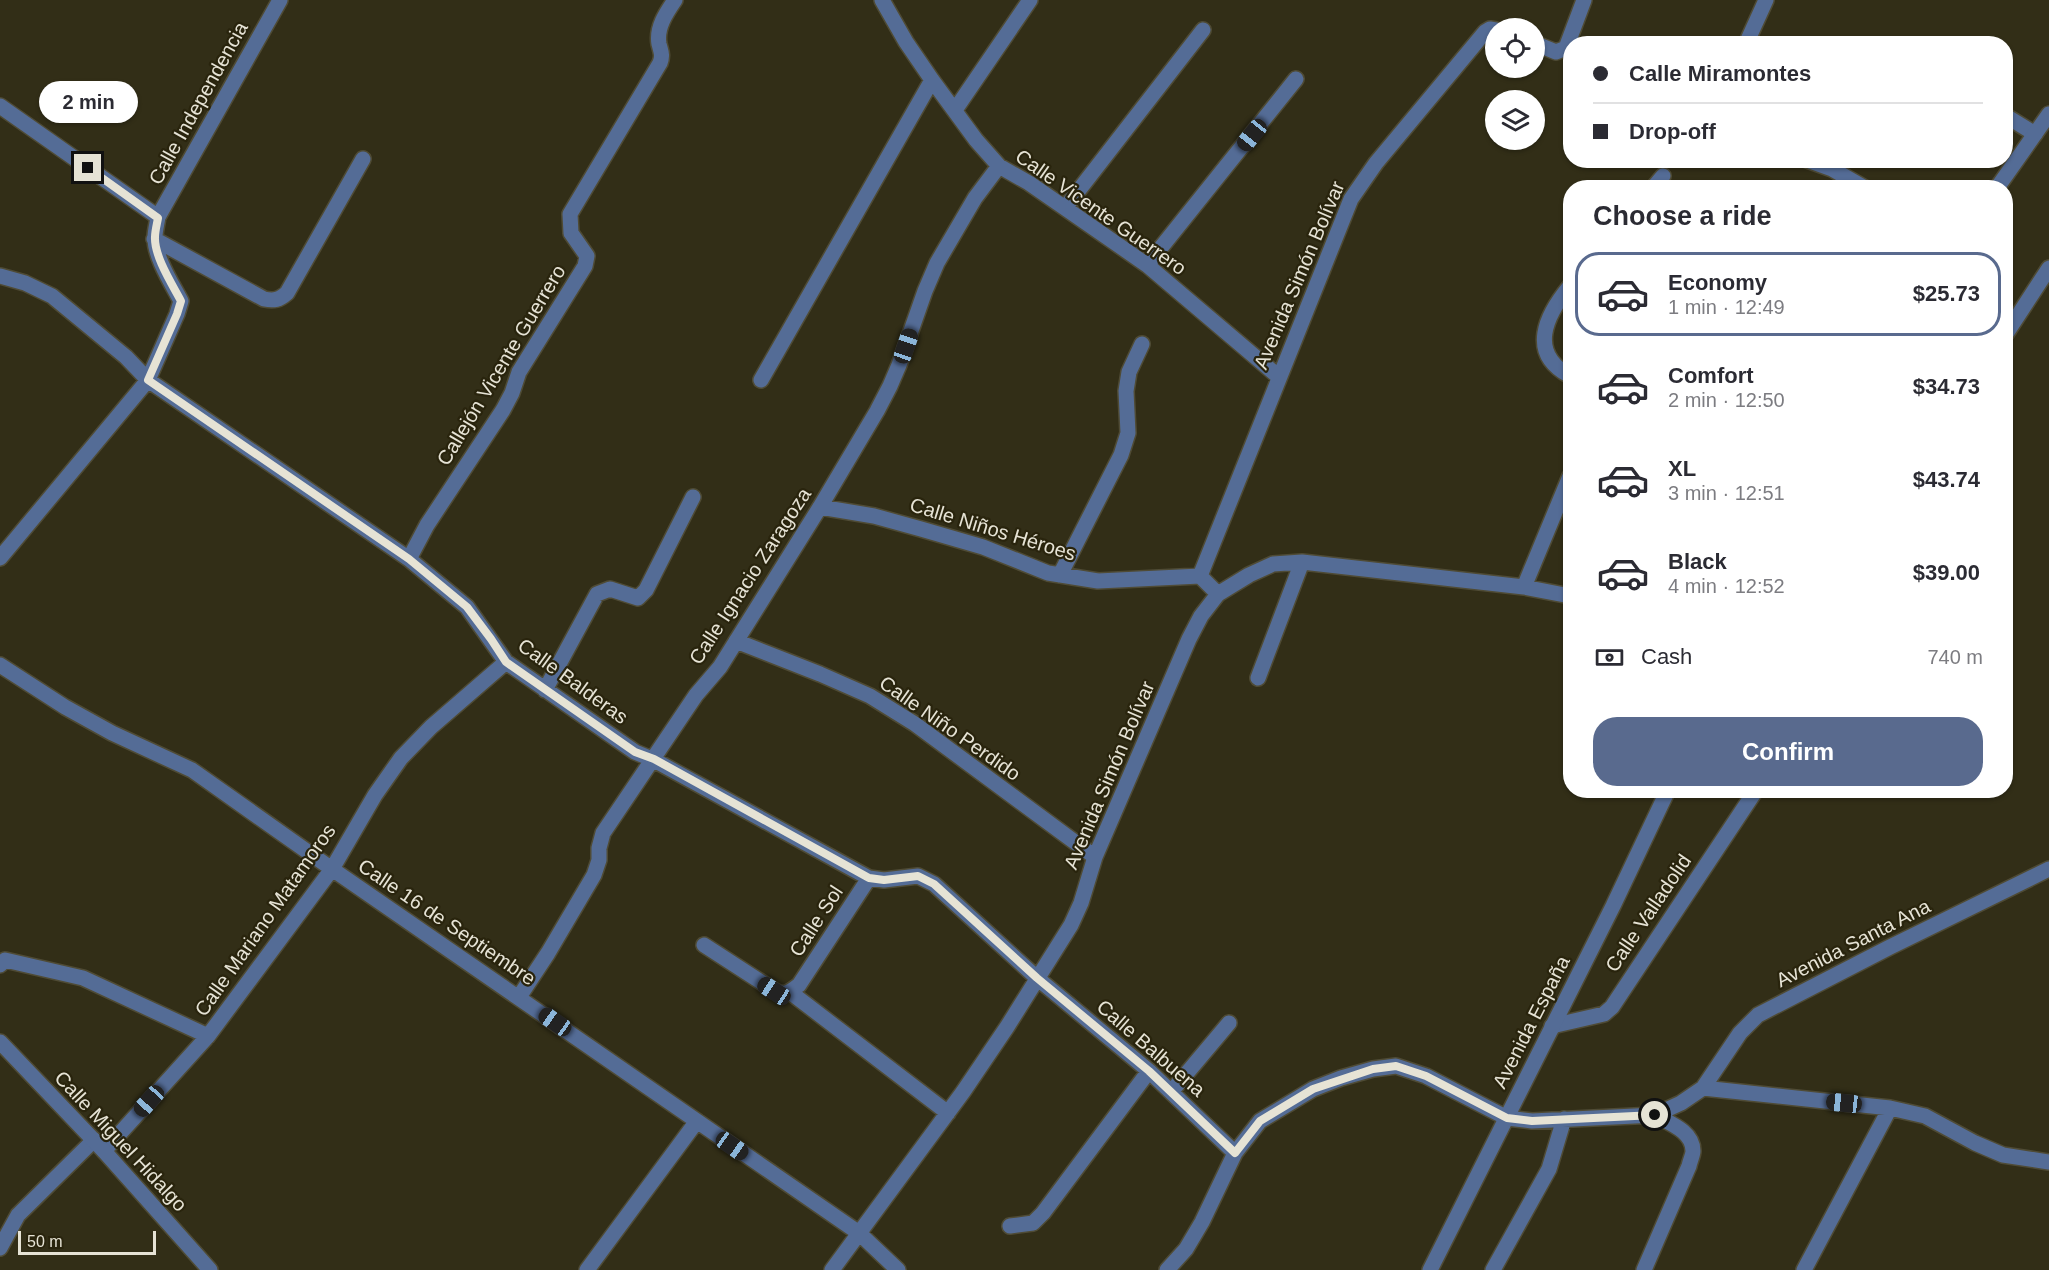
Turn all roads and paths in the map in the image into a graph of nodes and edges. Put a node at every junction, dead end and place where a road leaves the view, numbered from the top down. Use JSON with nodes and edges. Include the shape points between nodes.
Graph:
{"nodes":[{"id":1,"x":280,"y":0,"type":"edge"},
{"id":2,"x":675,"y":0,"type":"edge"},
{"id":3,"x":882,"y":0,"type":"edge"},
{"id":4,"x":1030,"y":0,"type":"edge"},
{"id":5,"x":1584,"y":0,"type":"edge"},
{"id":6,"x":1766,"y":0,"type":"edge"},
{"id":7,"x":1203,"y":30,"type":"dead end"},
{"id":8,"x":1485,"y":32,"type":"edge"},
{"id":9,"x":1570,"y":36,"type":"edge"},
{"id":10,"x":1750,"y":36,"type":"edge"},
{"id":11,"x":1545,"y":48,"type":"edge"},
{"id":12,"x":1563,"y":49,"type":"edge"},
{"id":13,"x":1296,"y":79,"type":"dead end"},
{"id":14,"x":932,"y":80,"type":"junction"},
{"id":15,"x":0,"y":106,"type":"edge"},
{"id":16,"x":955,"y":110,"type":"junction"},
{"id":17,"x":2049,"y":114,"type":"edge"},
{"id":18,"x":2013,"y":120,"type":"edge"},
{"id":19,"x":2035,"y":134,"type":"junction"},
{"id":20,"x":363,"y":159,"type":"dead end"},
{"id":21,"x":2013,"y":165,"type":"edge"},
{"id":22,"x":999,"y":166,"type":"junction"},
{"id":23,"x":1829,"y":168,"type":"edge"},
{"id":24,"x":1851,"y":180,"type":"edge"},
{"id":25,"x":1065,"y":208,"type":"junction"},
{"id":26,"x":158,"y":218,"type":"junction"},
{"id":27,"x":154,"y":239,"type":"junction"},
{"id":28,"x":1147,"y":265,"type":"junction"},
{"id":29,"x":2049,"y":268,"type":"edge"},
{"id":30,"x":0,"y":276,"type":"edge"},
{"id":31,"x":1563,"y":296,"type":"edge"},
{"id":32,"x":2013,"y":323,"type":"edge"},
{"id":33,"x":1142,"y":344,"type":"dead end"},
{"id":34,"x":1563,"y":370,"type":"edge"},
{"id":35,"x":1279,"y":377,"type":"junction"},
{"id":36,"x":148,"y":380,"type":"junction"},
{"id":37,"x":761,"y":380,"type":"dead end"},
{"id":38,"x":1563,"y":493,"type":"edge"},
{"id":39,"x":693,"y":497,"type":"dead end"},
{"id":40,"x":820,"y":507,"type":"junction"},
{"id":41,"x":0,"y":558,"type":"edge"},
{"id":42,"x":409,"y":559,"type":"junction"},
{"id":43,"x":1302,"y":562,"type":"junction"},
{"id":44,"x":1060,"y":575,"type":"junction"},
{"id":45,"x":1200,"y":576,"type":"junction"},
{"id":46,"x":1524,"y":587,"type":"junction"},
{"id":47,"x":1218,"y":594,"type":"junction"},
{"id":48,"x":1563,"y":595,"type":"edge"},
{"id":49,"x":736,"y":641,"type":"junction"},
{"id":50,"x":506,"y":662,"type":"junction"},
{"id":51,"x":0,"y":665,"type":"edge"},
{"id":52,"x":1258,"y":678,"type":"dead end"},
{"id":53,"x":545,"y":690,"type":"junction"},
{"id":54,"x":654,"y":759,"type":"junction"},
{"id":55,"x":1664,"y":798,"type":"edge"},
{"id":56,"x":1751,"y":798,"type":"edge"},
{"id":57,"x":1095,"y":857,"type":"junction"},
{"id":58,"x":332,"y":869,"type":"junction"},
{"id":59,"x":2049,"y":869,"type":"edge"},
{"id":60,"x":869,"y":878,"type":"junction"},
{"id":61,"x":704,"y":945,"type":"dead end"},
{"id":62,"x":0,"y":965,"type":"edge"},
{"id":63,"x":1037,"y":978,"type":"junction"},
{"id":64,"x":790,"y":992,"type":"junction"},
{"id":65,"x":519,"y":997,"type":"junction"},
{"id":66,"x":1229,"y":1023,"type":"dead end"},
{"id":67,"x":1552,"y":1026,"type":"junction"},
{"id":68,"x":208,"y":1036,"type":"junction"},
{"id":69,"x":0,"y":1042,"type":"edge"},
{"id":70,"x":1149,"y":1071,"type":"junction"},
{"id":71,"x":1703,"y":1088,"type":"junction"},
{"id":72,"x":1171,"y":1092,"type":"junction"},
{"id":73,"x":1890,"y":1108,"type":"junction"},
{"id":74,"x":948,"y":1113,"type":"junction"},
{"id":75,"x":1655,"y":1115,"type":"junction"},
{"id":76,"x":1507,"y":1118,"type":"junction"},
{"id":77,"x":1564,"y":1119,"type":"junction"},
{"id":78,"x":697,"y":1121,"type":"junction"},
{"id":79,"x":99,"y":1145,"type":"junction"},
{"id":80,"x":1235,"y":1153,"type":"junction"},
{"id":81,"x":2049,"y":1162,"type":"edge"},
{"id":82,"x":1010,"y":1226,"type":"dead end"},
{"id":83,"x":859,"y":1233,"type":"junction"},
{"id":84,"x":0,"y":1248,"type":"edge"},
{"id":85,"x":210,"y":1270,"type":"edge"},
{"id":86,"x":587,"y":1270,"type":"edge"},
{"id":87,"x":832,"y":1270,"type":"edge"},
{"id":88,"x":898,"y":1270,"type":"edge"},
{"id":89,"x":1167,"y":1270,"type":"edge"},
{"id":90,"x":1430,"y":1270,"type":"edge"},
{"id":91,"x":1492,"y":1270,"type":"edge"},
{"id":92,"x":1644,"y":1270,"type":"edge"},
{"id":93,"x":1804,"y":1270,"type":"edge"}],
"edges":[{"from":1,"to":26,"type":"street","name":"Calle Independencia"},
{"from":2,"to":42,"type":"street","name":"Callejón Vicente Guerrero","via":[[660,30],[660,63],[570,214],[571,233],[587,256],[585,266],[519,372],[503,410],[426,525]]},
{"from":3,"to":14,"type":"street","name":"Calle Vicente Guerrero"},
{"from":4,"to":16,"type":"street"},
{"from":5,"to":9,"type":"street"},
{"from":6,"to":10,"type":"street"},
{"from":7,"to":25,"type":"street"},
{"from":8,"to":35,"type":"street","name":"Avenida Simón Bolívar","via":[[1376,163],[1351,199]]},
{"from":11,"to":12,"type":"street","via":[[1556,52]]},
{"from":13,"to":28,"type":"street"},
{"from":14,"to":16,"type":"street","name":"Calle Vicente Guerrero"},
{"from":14,"to":37,"type":"street"},
{"from":15,"to":26,"type":"street"},
{"from":16,"to":22,"type":"street","name":"Calle Vicente Guerrero"},
{"from":17,"to":19,"type":"street"},
{"from":18,"to":19,"type":"street"},
{"from":19,"to":21,"type":"street"},
{"from":20,"to":27,"type":"street","via":[[281,298],[264,299]]},
{"from":22,"to":25,"type":"street","name":"Calle Vicente Guerrero"},
{"from":22,"to":40,"type":"street","name":"Calle Ignacio Zaragoza","via":[[937,263],[890,386]]},
{"from":23,"to":24,"type":"street"},
{"from":25,"to":28,"type":"street","name":"Calle Vicente Guerrero"},
{"from":26,"to":27,"type":"street","name":"Calle Independencia"},
{"from":27,"to":36,"type":"street","name":"Calle Independencia","via":[[181,301]]},
{"from":28,"to":35,"type":"street","name":"Calle Vicente Guerrero"},
{"from":29,"to":32,"type":"street"},
{"from":30,"to":36,"type":"street","name":"Calle Balderas","via":[[52,296]]},
{"from":31,"to":34,"type":"street","via":[[1549,315],[1543,342],[1551,360]]},
{"from":33,"to":44,"type":"street","via":[[1129,372],[1128,433],[1121,455]]},
{"from":35,"to":45,"type":"street","name":"Avenida Simón Bolívar"},
{"from":36,"to":41,"type":"street","name":"Calle Independencia"},
{"from":36,"to":42,"type":"street","name":"Calle Balderas"},
{"from":38,"to":46,"type":"street"},
{"from":39,"to":53,"type":"street","via":[[646,590],[638,598],[610,589],[597,594]]},
{"from":40,"to":44,"type":"street","name":"Calle Niños Héroes","via":[[921,529]]},
{"from":40,"to":49,"type":"street","name":"Calle Ignacio Zaragoza"},
{"from":42,"to":50,"type":"street","name":"Calle Balderas","via":[[467,607]]},
{"from":43,"to":46,"type":"street","name":"Avenida Simón Bolívar"},
{"from":43,"to":47,"type":"street","name":"Avenida Simón Bolívar","via":[[1272,564]]},
{"from":43,"to":52,"type":"street"},
{"from":44,"to":45,"type":"street","name":"Calle Niños Héroes","via":[[1098,581]]},
{"from":45,"to":47,"type":"street"},
{"from":46,"to":48,"type":"street","name":"Avenida Simón Bolívar"},
{"from":47,"to":57,"type":"street","name":"Avenida Simón Bolívar","via":[[1190,639]]},
{"from":49,"to":54,"type":"street","name":"Calle Ignacio Zaragoza"},
{"from":49,"to":57,"type":"street","name":"Calle Niño Perdido","via":[[870,696],[915,724]]},
{"from":50,"to":53,"type":"street","name":"Calle Balderas"},
{"from":50,"to":58,"type":"street","name":"Calle Mariano Matamoros","via":[[401,758]]},
{"from":51,"to":58,"type":"street","name":"Calle 16 de Septiembre","via":[[112,733],[192,770]]},
{"from":53,"to":54,"type":"street","name":"Calle Balderas","via":[[635,752]]},
{"from":54,"to":60,"type":"street","name":"Calle Balderas"},
{"from":54,"to":65,"type":"street","name":"Calle Ignacio Zaragoza","via":[[603,833],[594,875]]},
{"from":55,"to":67,"type":"street","name":"Avenida España"},
{"from":56,"to":67,"type":"street","name":"Calle Valladolid","via":[[1612,1007],[1604,1014]]},
{"from":57,"to":63,"type":"street","name":"Avenida Simón Bolívar","via":[[1071,925]]},
{"from":58,"to":65,"type":"street","name":"Calle 16 de Septiembre"},
{"from":58,"to":68,"type":"street","name":"Calle Mariano Matamoros"},
{"from":59,"to":71,"type":"street","name":"Avenida Santa Ana","via":[[1758,1015],[1740,1033]]},
{"from":60,"to":63,"type":"street","name":"Calle Balderas","via":[[918,876],[934,884]]},
{"from":60,"to":64,"type":"street","name":"Calle Sol","via":[[799,985]]},
{"from":61,"to":64,"type":"street","via":[[774,991]]},
{"from":62,"to":68,"type":"street","via":[[5,960],[83,978]]},
{"from":63,"to":70,"type":"street","name":"Calle Balbuena"},
{"from":63,"to":74,"type":"street","name":"Avenida Simón Bolívar"},
{"from":64,"to":74,"type":"street"},
{"from":65,"to":78,"type":"street","name":"Calle 16 de Septiembre"},
{"from":66,"to":72,"type":"street"},
{"from":67,"to":76,"type":"street","name":"Avenida España"},
{"from":68,"to":79,"type":"street","name":"Calle Mariano Matamoros"},
{"from":69,"to":79,"type":"street","name":"Calle Miguel Hidalgo"},
{"from":70,"to":72,"type":"street","name":"Calle Balbuena"},
{"from":70,"to":82,"type":"street","via":[[1043,1213],[1033,1223]]},
{"from":71,"to":73,"type":"street"},
{"from":71,"to":75,"type":"street"},
{"from":72,"to":80,"type":"street","name":"Calle Balbuena"},
{"from":73,"to":81,"type":"street","via":[[1925,1116],[2003,1155]]},
{"from":73,"to":93,"type":"street"},
{"from":74,"to":83,"type":"street","name":"Avenida Simón Bolívar"},
{"from":75,"to":77,"type":"street"},
{"from":75,"to":92,"type":"street","via":[[1684,1132],[1693,1151]]},
{"from":76,"to":77,"type":"street"},
{"from":76,"to":80,"type":"street","via":[[1426,1076],[1396,1066],[1384,1067],[1313,1089],[1260,1121]]},
{"from":76,"to":90,"type":"street","name":"Avenida España"},
{"from":77,"to":91,"type":"street","via":[[1549,1169]]},
{"from":78,"to":83,"type":"street","name":"Calle 16 de Septiembre"},
{"from":78,"to":86,"type":"street"},
{"from":79,"to":84,"type":"street","name":"Calle Mariano Matamoros","via":[[18,1215]]},
{"from":79,"to":85,"type":"street","name":"Calle Miguel Hidalgo"},
{"from":80,"to":89,"type":"street","via":[[1203,1222]]},
{"from":83,"to":87,"type":"street","name":"Avenida Simón Bolívar"},
{"from":83,"to":88,"type":"street","name":"Calle 16 de Septiembre"}]}
